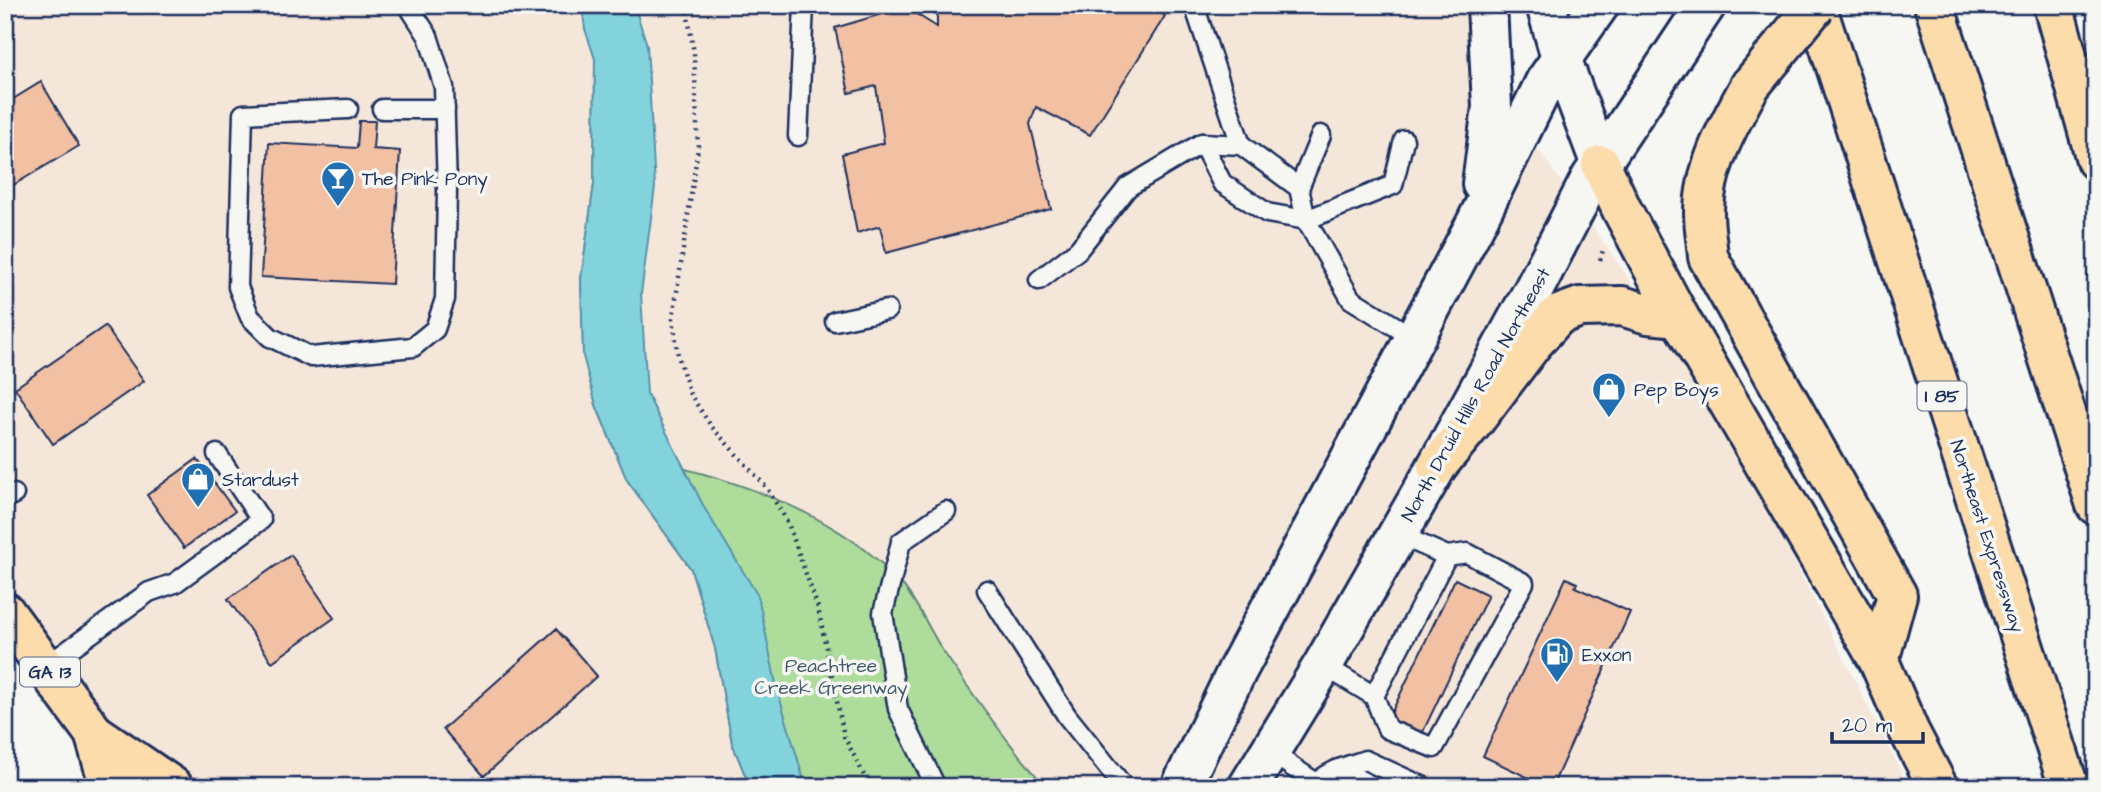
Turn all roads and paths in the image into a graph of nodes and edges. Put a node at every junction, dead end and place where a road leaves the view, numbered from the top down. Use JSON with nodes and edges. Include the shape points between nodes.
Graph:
{"nodes":[{"id":1,"x":408,"y":5,"type":"edge"},
{"id":2,"x":685,"y":5,"type":"edge"},
{"id":3,"x":804,"y":5,"type":"edge"},
{"id":4,"x":1194,"y":5,"type":"edge"},
{"id":5,"x":1487,"y":5,"type":"edge"},
{"id":6,"x":1546,"y":5,"type":"edge"},
{"id":7,"x":1600,"y":5,"type":"edge"},
{"id":8,"x":1816,"y":5,"type":"edge"},
{"id":9,"x":1934,"y":5,"type":"edge"},
{"id":10,"x":2053,"y":5,"type":"edge"},
{"id":11,"x":1696,"y":19,"type":"edge"},
{"id":12,"x":1561,"y":58,"type":"junction"},
{"id":13,"x":348,"y":109,"type":"dead end"},
{"id":14,"x":382,"y":109,"type":"dead end"},
{"id":15,"x":445,"y":109,"type":"junction"},
{"id":16,"x":1321,"y":135,"type":"dead end"},
{"id":17,"x":798,"y":136,"type":"dead end"},
{"id":18,"x":1404,"y":140,"type":"dead end"},
{"id":19,"x":1202,"y":143,"type":"junction"},
{"id":20,"x":1241,"y":145,"type":"junction"},
{"id":21,"x":2096,"y":160,"type":"edge"},
{"id":22,"x":1601,"y":165,"type":"junction"},
{"id":23,"x":1299,"y":188,"type":"junction"},
{"id":24,"x":1306,"y":219,"type":"junction"},
{"id":25,"x":1475,"y":225,"type":"junction"},
{"id":26,"x":1038,"y":280,"type":"dead end"},
{"id":27,"x":887,"y":310,"type":"dead end"},
{"id":28,"x":1679,"y":317,"type":"junction"},
{"id":29,"x":835,"y":321,"type":"dead end"},
{"id":30,"x":1414,"y":338,"type":"junction"},
{"id":31,"x":217,"y":454,"type":"dead end"},
{"id":32,"x":1437,"y":466,"type":"junction"},
{"id":33,"x":2096,"y":505,"type":"edge"},
{"id":34,"x":946,"y":511,"type":"dead end"},
{"id":35,"x":1402,"y":528,"type":"junction"},
{"id":36,"x":1447,"y":556,"type":"junction"},
{"id":37,"x":987,"y":590,"type":"dead end"},
{"id":38,"x":5,"y":612,"type":"edge"},
{"id":39,"x":29,"y":655,"type":"edge"},
{"id":40,"x":1879,"y":662,"type":"junction"},
{"id":41,"x":1323,"y":665,"type":"junction"},
{"id":42,"x":1374,"y":696,"type":"junction"},
{"id":43,"x":94,"y":733,"type":"junction"},
{"id":44,"x":1269,"y":751,"type":"junction"},
{"id":45,"x":1338,"y":769,"type":"junction"},
{"id":46,"x":1315,"y":785,"type":"edge"},
{"id":47,"x":110,"y":787,"type":"edge"},
{"id":48,"x":173,"y":787,"type":"edge"},
{"id":49,"x":870,"y":787,"type":"edge"},
{"id":50,"x":936,"y":787,"type":"edge"},
{"id":51,"x":1124,"y":787,"type":"edge"},
{"id":52,"x":1181,"y":787,"type":"edge"},
{"id":53,"x":1248,"y":787,"type":"edge"},
{"id":54,"x":1374,"y":787,"type":"edge"},
{"id":55,"x":1424,"y":787,"type":"edge"},
{"id":56,"x":1938,"y":787,"type":"edge"},
{"id":57,"x":2069,"y":787,"type":"edge"}],
"edges":[{"from":1,"to":15,"type":"lane","via":[[428,36],[444,87]]},
{"from":2,"to":49,"type":"path","via":[[694,53],[698,148],[673,318],[678,356],[690,394],[711,426],[767,488],[788,523],[818,608],[844,736]]},
{"from":3,"to":17,"type":"lane"},
{"from":4,"to":20,"type":"lane"},
{"from":5,"to":25,"type":"main road","via":[[1492,107]]},
{"from":6,"to":12,"type":"main road"},
{"from":7,"to":12,"type":"main road"},
{"from":8,"to":40,"type":"main road","bridge":true,"via":[[1750,86],[1730,124],[1713,164],[1704,211],[1708,257],[1896,595]]},
{"from":8,"to":57,"type":"main road","name":"Northeast Expressway","number":"I 85"},
{"from":9,"to":33,"type":"main road"},
{"from":10,"to":21,"type":"main road"},
{"from":11,"to":22,"type":"main road","name":"North Druid Hills Road Northeast"},
{"from":12,"to":22,"type":"main road"},
{"from":12,"to":25,"type":"main road"},
{"from":13,"to":15,"type":"lane","via":[[243,114],[238,287],[250,317],[271,337],[311,357],[413,347],[435,329],[445,299]]},
{"from":14,"to":15,"type":"lane"},
{"from":16,"to":23,"type":"lane"},
{"from":18,"to":24,"type":"lane","via":[[1393,184]]},
{"from":19,"to":20,"type":"lane"},
{"from":19,"to":24,"type":"lane","via":[[1222,183],[1267,213]]},
{"from":19,"to":26,"type":"lane","via":[[1128,187],[1078,250]]},
{"from":20,"to":23,"type":"lane"},
{"from":22,"to":28,"type":"main road"},
{"from":22,"to":32,"type":"main road","name":"North Druid Hills Road Northeast"},
{"from":23,"to":24,"type":"lane"},
{"from":24,"to":30,"type":"lane","via":[[1351,299]]},
{"from":25,"to":30,"type":"main road"},
{"from":27,"to":29,"type":"lane"},
{"from":28,"to":32,"type":"main road","via":[[1622,306],[1580,307],[1558,315]]},
{"from":28,"to":40,"type":"main road"},
{"from":30,"to":52,"type":"main road","via":[[1237,671]]},
{"from":31,"to":39,"type":"lane","via":[[261,520],[175,583]]},
{"from":32,"to":35,"type":"main road","name":"North Druid Hills Road Northeast"},
{"from":34,"to":50,"type":"lane","via":[[901,542],[883,612],[898,709]]},
{"from":35,"to":36,"type":"lane","via":[[1411,540]]},
{"from":35,"to":41,"type":"main road","name":"North Druid Hills Road Northeast"},
{"from":36,"to":42,"type":"lane"},
{"from":36,"to":42,"type":"lane","via":[[1467,553],[1524,583],[1434,748],[1387,729]]},
{"from":37,"to":51,"type":"lane","via":[[1068,716]]},
{"from":38,"to":39,"type":"main road","number":"GA 13"},
{"from":39,"to":43,"type":"main road","number":"GA 13"},
{"from":40,"to":56,"type":"main road"},
{"from":41,"to":42,"type":"lane"},
{"from":41,"to":44,"type":"main road","name":"North Druid Hills Road Northeast"},
{"from":43,"to":47,"type":"main road","number":"GA 13"},
{"from":43,"to":48,"type":"main road","number":"GA 13"},
{"from":44,"to":46,"type":"lane"},
{"from":44,"to":53,"type":"main road","name":"North Druid Hills Road Northeast"},
{"from":45,"to":46,"type":"lane"},
{"from":45,"to":54,"type":"lane"},
{"from":45,"to":55,"type":"lane","via":[[1365,760]]}]}
